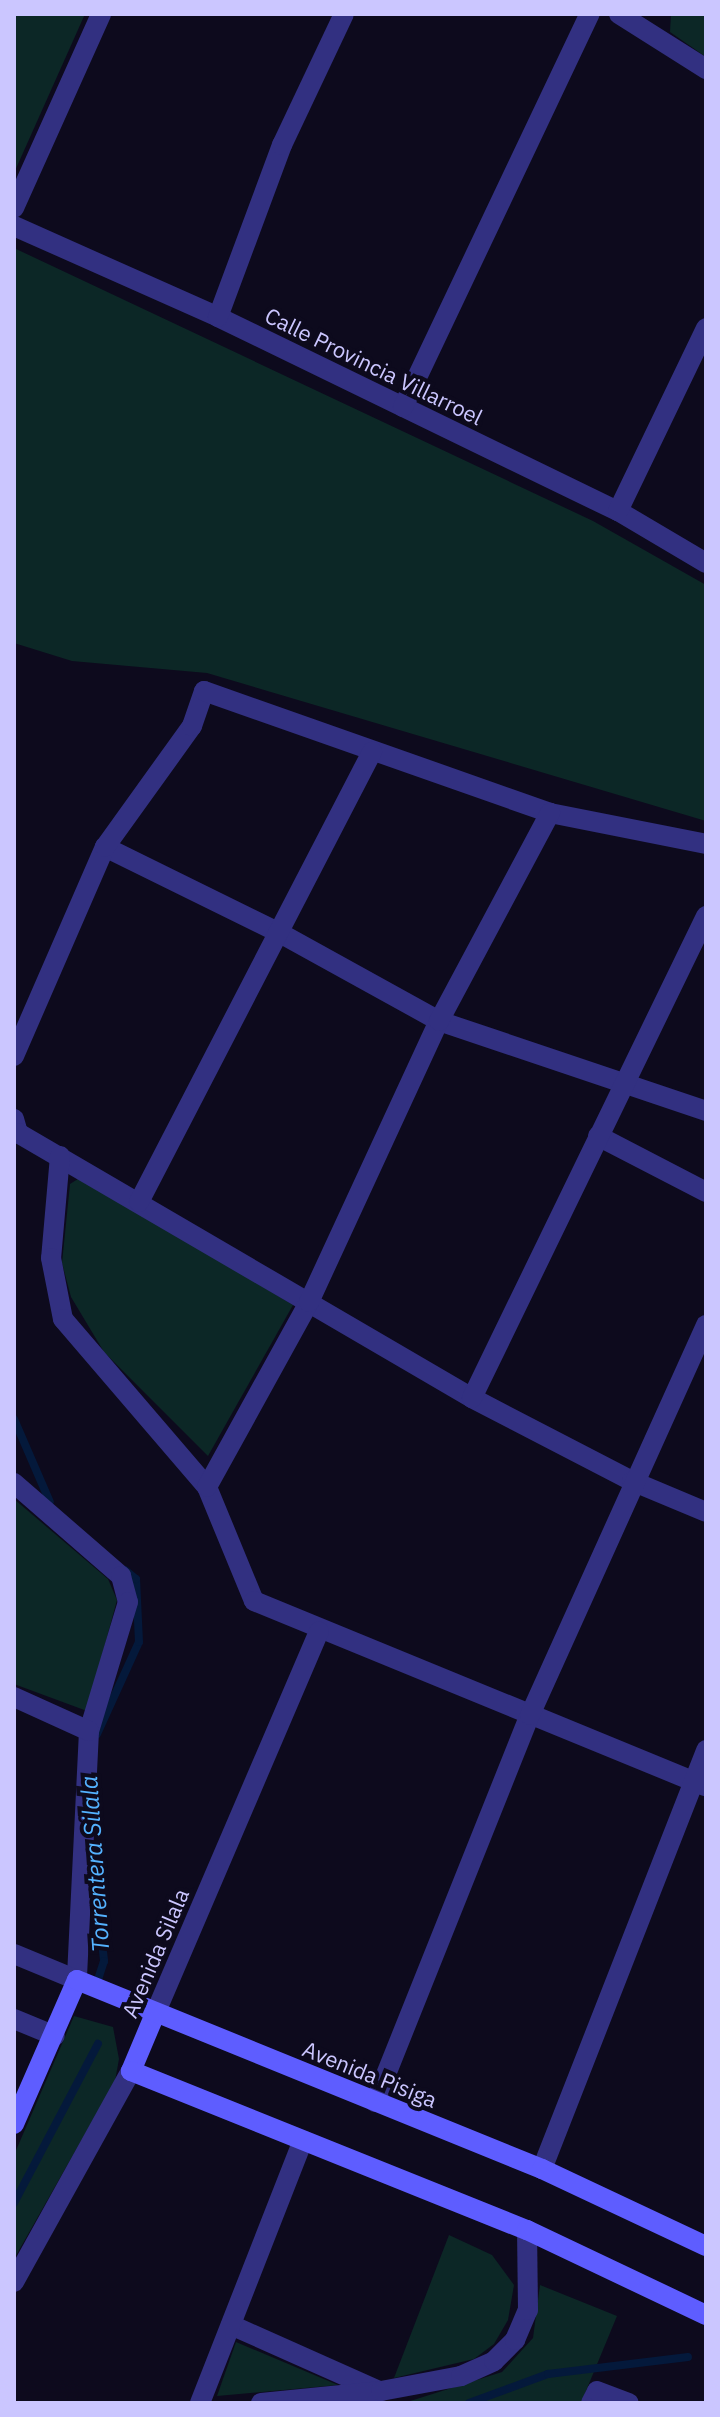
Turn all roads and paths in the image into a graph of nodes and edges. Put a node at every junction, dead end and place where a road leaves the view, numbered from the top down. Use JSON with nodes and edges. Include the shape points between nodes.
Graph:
{"nodes":[{"id":1,"x":101,"y":14,"type":"edge"},
{"id":2,"x":344,"y":14,"type":"edge"},
{"id":3,"x":590,"y":14,"type":"edge"},
{"id":4,"x":619,"y":14,"type":"edge"},
{"id":5,"x":648,"y":21,"type":"edge"},
{"id":6,"x":706,"y":69,"type":"edge"},
{"id":7,"x":14,"y":208,"type":"edge"},
{"id":8,"x":14,"y":226,"type":"edge"},
{"id":9,"x":218,"y":317,"type":"junction"},
{"id":10,"x":706,"y":328,"type":"edge"},
{"id":11,"x":403,"y":407,"type":"junction"},
{"id":12,"x":618,"y":511,"type":"junction"},
{"id":13,"x":706,"y":563,"type":"edge"},
{"id":14,"x":372,"y":752,"type":"junction"},
{"id":15,"x":550,"y":813,"type":"junction"},
{"id":16,"x":706,"y":844,"type":"edge"},
{"id":17,"x":105,"y":847,"type":"junction"},
{"id":18,"x":706,"y":916,"type":"edge"},
{"id":19,"x":278,"y":932,"type":"junction"},
{"id":20,"x":439,"y":1021,"type":"junction"},
{"id":21,"x":14,"y":1056,"type":"edge"},
{"id":22,"x":623,"y":1081,"type":"junction"},
{"id":23,"x":706,"y":1111,"type":"edge"},
{"id":24,"x":14,"y":1119,"type":"edge"},
{"id":25,"x":598,"y":1136,"type":"junction"},
{"id":26,"x":60,"y":1156,"type":"junction"},
{"id":27,"x":706,"y":1192,"type":"edge"},
{"id":28,"x":139,"y":1202,"type":"junction"},
{"id":29,"x":309,"y":1302,"type":"junction"},
{"id":30,"x":706,"y":1325,"type":"edge"},
{"id":31,"x":472,"y":1398,"type":"junction"},
{"id":32,"x":632,"y":1481,"type":"junction"},
{"id":33,"x":14,"y":1483,"type":"edge"},
{"id":34,"x":207,"y":1487,"type":"junction"},
{"id":35,"x":706,"y":1512,"type":"edge"},
{"id":36,"x":319,"y":1632,"type":"junction"},
{"id":37,"x":14,"y":1697,"type":"edge"},
{"id":38,"x":530,"y":1715,"type":"junction"},
{"id":39,"x":89,"y":1731,"type":"junction"},
{"id":40,"x":706,"y":1750,"type":"edge"},
{"id":41,"x":699,"y":1783,"type":"edge"},
{"id":42,"x":14,"y":1954,"type":"edge"},
{"id":43,"x":77,"y":1980,"type":"junction"},
{"id":44,"x":155,"y":2014,"type":"junction"},
{"id":45,"x":14,"y":2019,"type":"edge"},
{"id":46,"x":55,"y":2036,"type":"junction"},
{"id":47,"x":131,"y":2071,"type":"junction"},
{"id":48,"x":375,"y":2102,"type":"junction"},
{"id":49,"x":14,"y":2124,"type":"edge"},
{"id":50,"x":303,"y":2140,"type":"junction"},
{"id":51,"x":542,"y":2169,"type":"junction"},
{"id":52,"x":527,"y":2230,"type":"junction"},
{"id":53,"x":706,"y":2246,"type":"edge"},
{"id":54,"x":14,"y":2282,"type":"edge"},
{"id":55,"x":706,"y":2315,"type":"edge"},
{"id":56,"x":231,"y":2325,"type":"junction"},
{"id":57,"x":381,"y":2391,"type":"junction"},
{"id":58,"x":200,"y":2403,"type":"edge"},
{"id":59,"x":261,"y":2403,"type":"edge"},
{"id":60,"x":591,"y":2403,"type":"edge"},
{"id":61,"x":629,"y":2403,"type":"edge"}],
"edges":[{"from":1,"to":7,"type":"street"},
{"from":2,"to":9,"type":"street","via":[[282,145]]},
{"from":3,"to":11,"type":"street"},
{"from":4,"to":5,"type":"street"},
{"from":5,"to":6,"type":"street"},
{"from":8,"to":9,"type":"street","name":"Calle Provincia Villarroel"},
{"from":9,"to":11,"type":"street","name":"Calle Provincia Villarroel"},
{"from":10,"to":12,"type":"street"},
{"from":11,"to":12,"type":"street","name":"Calle Provincia Villarroel"},
{"from":12,"to":13,"type":"street","name":"Calle Provincia Villarroel"},
{"from":14,"to":15,"type":"street"},
{"from":14,"to":17,"type":"street","via":[[204,691],[192,726]]},
{"from":14,"to":19,"type":"street"},
{"from":15,"to":16,"type":"street"},
{"from":15,"to":20,"type":"street"},
{"from":17,"to":19,"type":"street"},
{"from":17,"to":21,"type":"street"},
{"from":18,"to":22,"type":"street"},
{"from":19,"to":20,"type":"street"},
{"from":19,"to":28,"type":"street"},
{"from":20,"to":22,"type":"street"},
{"from":20,"to":29,"type":"street"},
{"from":22,"to":23,"type":"street"},
{"from":22,"to":25,"type":"street"},
{"from":24,"to":26,"type":"street","via":[[18,1133]]},
{"from":25,"to":27,"type":"street"},
{"from":25,"to":31,"type":"street"},
{"from":26,"to":28,"type":"street"},
{"from":26,"to":34,"type":"street","via":[[51,1258],[63,1319]]},
{"from":28,"to":29,"type":"street"},
{"from":29,"to":31,"type":"street"},
{"from":29,"to":34,"type":"street"},
{"from":30,"to":32,"type":"street"},
{"from":31,"to":32,"type":"street"},
{"from":32,"to":35,"type":"street"},
{"from":32,"to":38,"type":"street"},
{"from":33,"to":39,"type":"street","via":[[121,1576],[128,1589]]},
{"from":34,"to":36,"type":"street","via":[[254,1601]]},
{"from":36,"to":38,"type":"street"},
{"from":36,"to":44,"type":"street","name":"Avenida Silala"},
{"from":37,"to":39,"type":"street"},
{"from":38,"to":41,"type":"street"},
{"from":38,"to":48,"type":"street"},
{"from":39,"to":43,"type":"street"},
{"from":40,"to":41,"type":"street"},
{"from":41,"to":51,"type":"street"},
{"from":42,"to":43,"type":"street","name":"Avenida Pisiga"},
{"from":43,"to":44,"type":"street","name":"Avenida Pisiga"},
{"from":43,"to":46,"type":"street"},
{"from":44,"to":47,"type":"street","name":"Avenida Silala"},
{"from":44,"to":48,"type":"street","name":"Avenida Pisiga"},
{"from":45,"to":46,"type":"street"},
{"from":46,"to":49,"type":"street"},
{"from":47,"to":50,"type":"street"},
{"from":47,"to":54,"type":"street","name":"Avenida Silala"},
{"from":48,"to":51,"type":"street","name":"Avenida Pisiga"},
{"from":50,"to":52,"type":"street"},
{"from":50,"to":56,"type":"street"},
{"from":51,"to":53,"type":"street","name":"Avenida Pisiga"},
{"from":52,"to":55,"type":"street"},
{"from":52,"to":57,"type":"street","via":[[528,2310],[515,2340],[494,2361],[461,2376]]},
{"from":56,"to":57,"type":"street"},
{"from":56,"to":58,"type":"street"},
{"from":57,"to":59,"type":"street"},
{"from":60,"to":61,"type":"street","via":[[597,2391]]}]}
